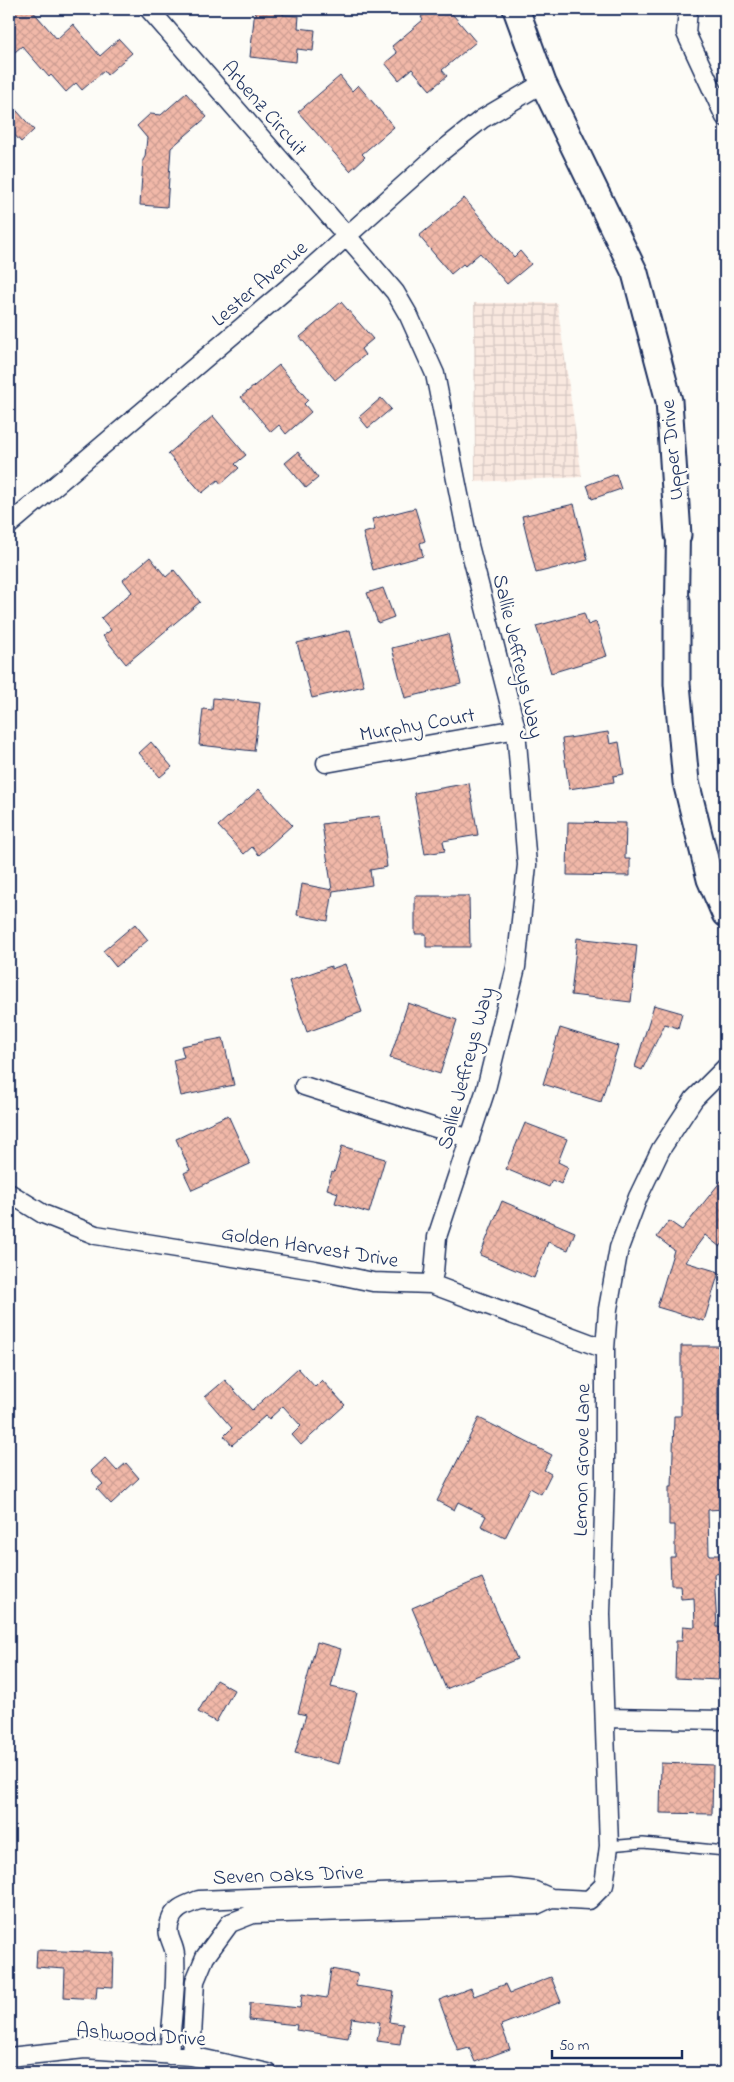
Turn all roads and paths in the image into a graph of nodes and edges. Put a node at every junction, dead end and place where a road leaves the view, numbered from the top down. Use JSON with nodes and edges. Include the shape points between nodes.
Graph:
{"nodes":[{"id":1,"x":149,"y":9,"type":"edge"},
{"id":2,"x":516,"y":9,"type":"edge"},
{"id":3,"x":688,"y":9,"type":"edge"},
{"id":4,"x":544,"y":83,"type":"junction"},
{"id":5,"x":725,"y":117,"type":"edge"},
{"id":6,"x":348,"y":236,"type":"junction"},
{"id":7,"x":9,"y":525,"type":"edge"},
{"id":8,"x":678,"y":535,"type":"joint"},
{"id":9,"x":678,"y":601,"type":"joint"},
{"id":10,"x":516,"y":729,"type":"junction"},
{"id":11,"x":326,"y":764,"type":"dead end"},
{"id":12,"x":725,"y":914,"type":"edge"},
{"id":13,"x":725,"y":1068,"type":"edge"},
{"id":14,"x":304,"y":1086,"type":"dead end"},
{"id":15,"x":470,"y":1139,"type":"junction"},
{"id":16,"x":9,"y":1193,"type":"edge"},
{"id":17,"x":430,"y":1284,"type":"junction"},
{"id":18,"x":605,"y":1349,"type":"junction"},
{"id":19,"x":605,"y":1718,"type":"junction"},
{"id":20,"x":725,"y":1720,"type":"edge"},
{"id":21,"x":609,"y":1846,"type":"junction"},
{"id":22,"x":725,"y":1851,"type":"edge"},
{"id":23,"x":604,"y":1885,"type":"joint"},
{"id":24,"x":551,"y":1898,"type":"junction"},
{"id":25,"x":169,"y":2055,"type":"junction"},
{"id":26,"x":9,"y":2056,"type":"edge"},
{"id":27,"x":191,"y":2056,"type":"junction"},
{"id":28,"x":268,"y":2073,"type":"edge"}],
"edges":[{"from":1,"to":6,"type":"street","name":"Arbenz Circuit"},
{"from":2,"to":4,"type":"main road","name":"Upper Drive"},
{"from":3,"to":5,"type":"street","via":[[686,32]]},
{"from":4,"to":6,"type":"street","name":"Lester Avenue","via":[[482,119]]},
{"from":4,"to":8,"type":"main road","name":"Upper Drive","via":[[634,273],[669,401]]},
{"from":6,"to":7,"type":"street","name":"Lester Avenue"},
{"from":6,"to":10,"type":"street","name":"Sallie Jeffreys Way","via":[[395,292],[435,374],[469,545]]},
{"from":8,"to":9,"type":"street","name":"Upper Drive"},
{"from":9,"to":12,"type":"main road","name":"Upper Drive","via":[[677,684],[686,782],[710,880]]},
{"from":10,"to":11,"type":"street","name":"Murphy Court"},
{"from":10,"to":15,"type":"street","name":"Sallie Jeffreys Way","via":[[527,865],[516,967],[486,1089]]},
{"from":13,"to":18,"type":"street","name":"Lemon Grove Lane","via":[[694,1099],[661,1149],[638,1197],[619,1248],[608,1309]]},
{"from":14,"to":15,"type":"street"},
{"from":15,"to":17,"type":"street","name":"Sallie Jeffreys Way","via":[[436,1237]]},
{"from":16,"to":17,"type":"street","name":"Golden Harvest Drive","via":[[43,1214],[96,1235],[373,1282]]},
{"from":17,"to":18,"type":"street","name":"Golden Harvest Drive"},
{"from":18,"to":19,"type":"street","name":"Lemon Grove Lane","via":[[601,1614]]},
{"from":19,"to":20,"type":"street"},
{"from":19,"to":21,"type":"street","name":"Lemon Grove Lane"},
{"from":21,"to":22,"type":"lane","via":[[643,1843]]},
{"from":21,"to":23,"type":"street","name":"Lemon Grove Lane"},
{"from":23,"to":24,"type":"street","name":"Seven Oaks Drive","via":[[589,1900]]},
{"from":24,"to":25,"type":"street","name":"Seven Oaks Drive","via":[[535,1891],[510,1888],[199,1900],[179,1907],[170,1922],[168,1937],[175,1953]]},
{"from":24,"to":27,"type":"street","name":"Seven Oaks Drive","via":[[536,1905],[254,1914],[230,1923],[205,1958],[195,1981]]},
{"from":25,"to":26,"type":"street","name":"Ashwood Drive","via":[[85,2049]]},
{"from":25,"to":27,"type":"street","name":"Ashwood Drive"},
{"from":27,"to":28,"type":"street","name":"Ashwood Drive"}]}
